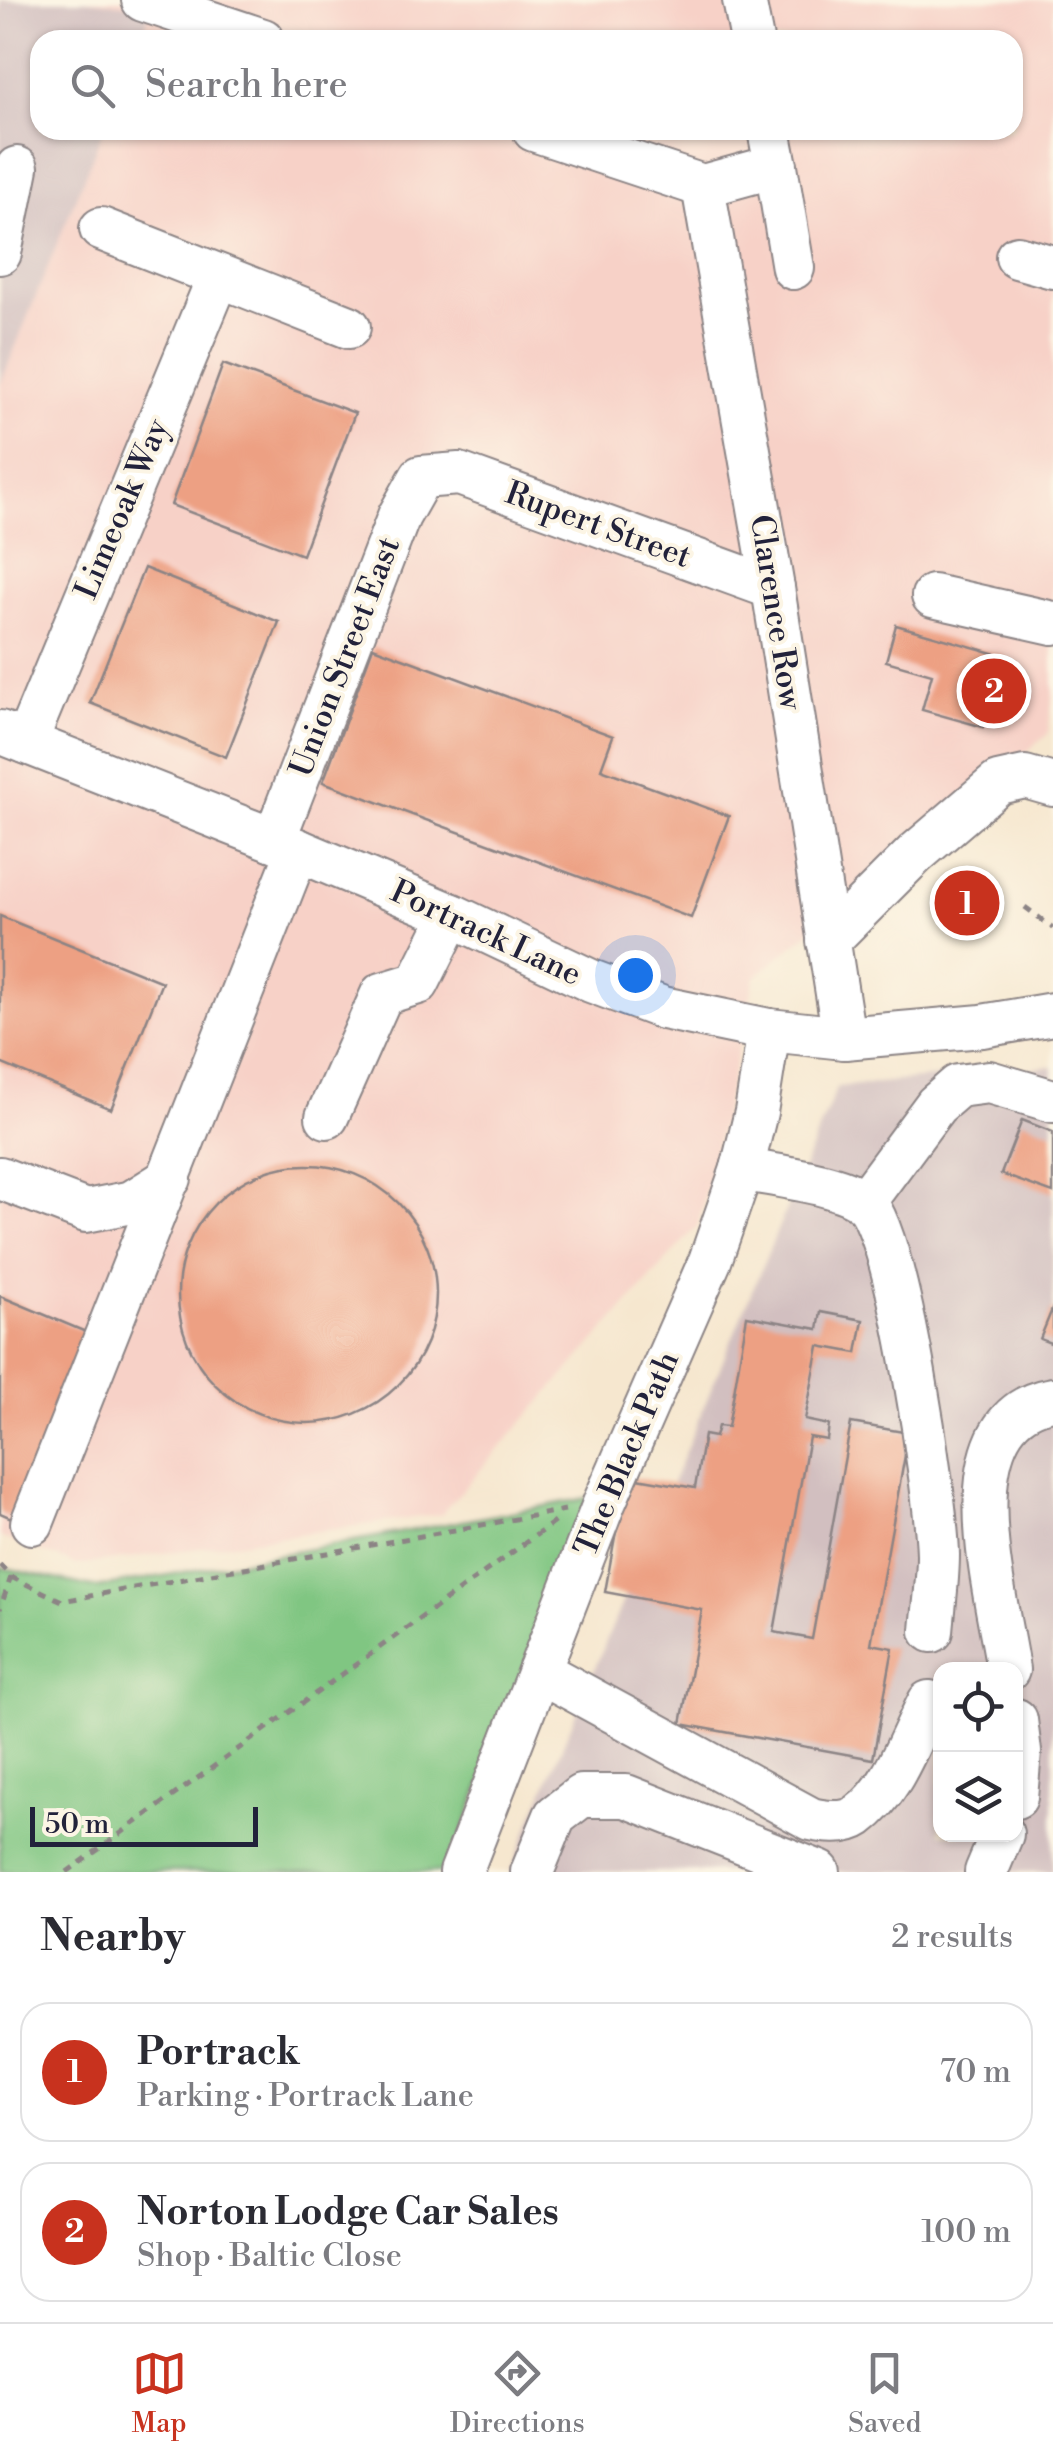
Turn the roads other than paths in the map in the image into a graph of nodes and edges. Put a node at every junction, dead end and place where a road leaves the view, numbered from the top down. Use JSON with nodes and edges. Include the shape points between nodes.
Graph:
{"nodes":[{"id":1,"x":143,"y":0,"type":"edge"},
{"id":2,"x":744,"y":0,"type":"edge"},
{"id":3,"x":233,"y":30,"type":"edge"},
{"id":4,"x":750,"y":30,"type":"edge"},
{"id":5,"x":564,"y":140,"type":"edge"},
{"id":6,"x":773,"y":148,"type":"edge"},
{"id":7,"x":16,"y":168,"type":"dead end"},
{"id":8,"x":703,"y":186,"type":"junction"},
{"id":9,"x":101,"y":229,"type":"dead end"},
{"id":10,"x":0,"y":253,"type":"edge"},
{"id":11,"x":793,"y":268,"type":"dead end"},
{"id":12,"x":219,"y":276,"type":"junction"},
{"id":13,"x":349,"y":328,"type":"dead end"},
{"id":14,"x":420,"y":477,"type":"joint"},
{"id":15,"x":773,"y":588,"type":"junction"},
{"id":16,"x":934,"y":596,"type":"dead end"},
{"id":17,"x":1053,"y":623,"type":"edge"},
{"id":18,"x":13,"y":737,"type":"edge"},
{"id":19,"x":1039,"y":781,"type":"edge"},
{"id":20,"x":286,"y":844,"type":"junction"},
{"id":21,"x":452,"y":915,"type":"junction"},
{"id":22,"x":828,"y":941,"type":"junction"},
{"id":23,"x":1053,"y":1014,"type":"edge"},
{"id":24,"x":769,"y":1030,"type":"junction"},
{"id":25,"x":844,"y":1038,"type":"junction"},
{"id":26,"x":1053,"y":1101,"type":"edge"},
{"id":27,"x":326,"y":1117,"type":"dead end"},
{"id":28,"x":742,"y":1170,"type":"junction"},
{"id":29,"x":0,"y":1178,"type":"edge"},
{"id":30,"x":170,"y":1178,"type":"junction"},
{"id":31,"x":864,"y":1202,"type":"junction"},
{"id":32,"x":1053,"y":1399,"type":"edge"},
{"id":33,"x":32,"y":1524,"type":"dead end"},
{"id":34,"x":932,"y":1632,"type":"dead end"},
{"id":35,"x":1007,"y":1662,"type":"edge"},
{"id":36,"x":539,"y":1671,"type":"junction"},
{"id":37,"x":928,"y":1702,"type":"dead end"},
{"id":38,"x":999,"y":1842,"type":"edge"},
{"id":39,"x":461,"y":1872,"type":"edge"},
{"id":40,"x":532,"y":1872,"type":"edge"},
{"id":41,"x":819,"y":1872,"type":"edge"},
{"id":42,"x":986,"y":1872,"type":"edge"}],
"edges":[{"from":1,"to":3,"type":"street"},
{"from":2,"to":4,"type":"street"},
{"from":5,"to":8,"type":"street"},
{"from":6,"to":8,"type":"street"},
{"from":6,"to":11,"type":"street"},
{"from":7,"to":10,"type":"street"},
{"from":8,"to":15,"type":"street","name":"Clarence Row"},
{"from":9,"to":12,"type":"street"},
{"from":12,"to":13,"type":"street"},
{"from":12,"to":18,"type":"street","name":"Limeoak Way"},
{"from":14,"to":15,"type":"street","name":"Rupert Street","via":[[458,474]]},
{"from":14,"to":20,"type":"street","name":"Union Street East","via":[[399,516]]},
{"from":15,"to":22,"type":"street","name":"Clarence Row"},
{"from":16,"to":17,"type":"street"},
{"from":18,"to":20,"type":"street","name":"Portrack Lane"},
{"from":19,"to":22,"type":"street","via":[[998,783]]},
{"from":20,"to":21,"type":"street","name":"Portrack Lane"},
{"from":20,"to":30,"type":"street","name":"Union Street East"},
{"from":21,"to":24,"type":"street","name":"Portrack Lane","via":[[590,982],[663,1008]]},
{"from":21,"to":27,"type":"street","via":[[418,983],[382,994]]},
{"from":22,"to":25,"type":"street","name":"Clarence Row"},
{"from":23,"to":25,"type":"street","name":"Portrack Lane"},
{"from":24,"to":25,"type":"street","name":"Portrack Lane"},
{"from":24,"to":28,"type":"street","name":"The Black Path"},
{"from":26,"to":31,"type":"street","via":[[989,1082],[958,1086],[936,1104]]},
{"from":28,"to":31,"type":"street"},
{"from":28,"to":36,"type":"street","name":"The Black Path"},
{"from":29,"to":30,"type":"street","via":[[86,1210],[132,1202]]},
{"from":30,"to":33,"type":"street","name":"Union Street East"},
{"from":31,"to":34,"type":"street","via":[[876,1217],[898,1294],[934,1498]]},
{"from":32,"to":35,"type":"street","via":[[1008,1422],[990,1455],[984,1516]]},
{"from":36,"to":37,"type":"street","via":[[811,1820],[826,1822],[857,1816],[876,1796]]},
{"from":36,"to":39,"type":"street","name":"The Black Path"},
{"from":38,"to":42,"type":"street"},
{"from":40,"to":41,"type":"street","via":[[556,1816],[581,1796],[626,1796]]}]}
